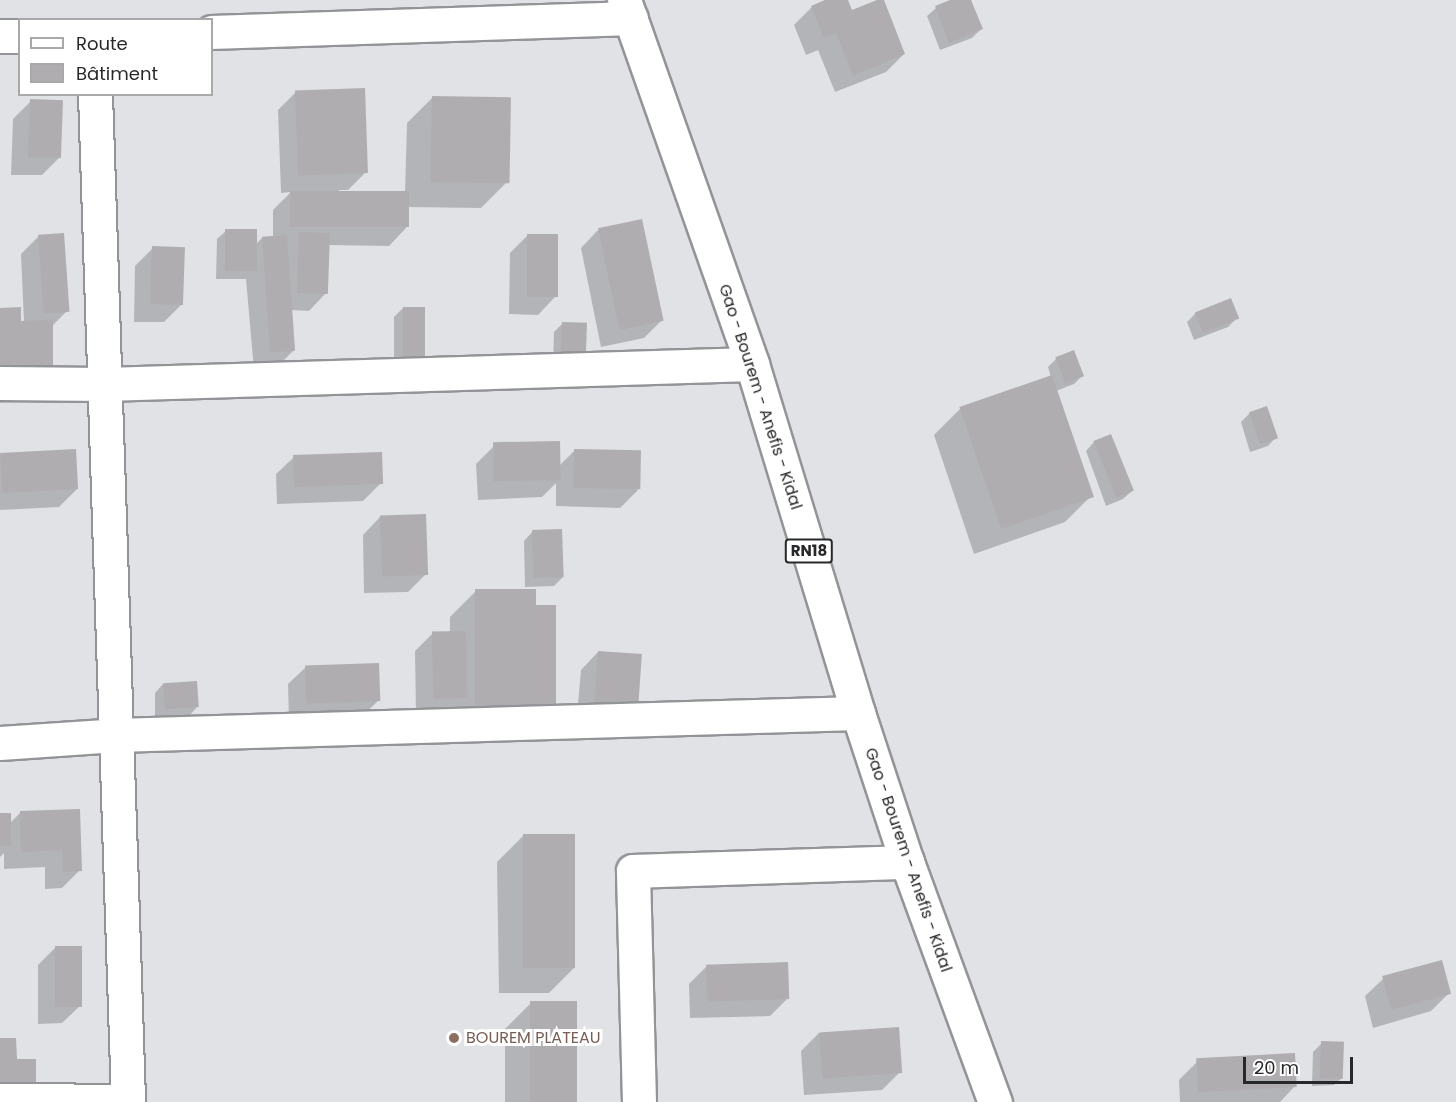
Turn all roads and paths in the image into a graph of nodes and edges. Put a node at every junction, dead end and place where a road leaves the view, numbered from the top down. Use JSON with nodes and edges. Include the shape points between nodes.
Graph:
{"nodes":[{"id":1,"x":628,"y":9,"type":"edge"},
{"id":2,"x":213,"y":32,"type":"edge"},
{"id":3,"x":0,"y":36,"type":"edge"},
{"id":4,"x":18,"y":36,"type":"edge"},
{"id":5,"x":95,"y":96,"type":"edge"},
{"id":6,"x":752,"y":364,"type":"junction"},
{"id":7,"x":0,"y":383,"type":"edge"},
{"id":8,"x":105,"y":384,"type":"junction"},
{"id":9,"x":858,"y":714,"type":"junction"},
{"id":10,"x":116,"y":735,"type":"junction"},
{"id":11,"x":0,"y":743,"type":"edge"},
{"id":12,"x":907,"y":862,"type":"junction"},
{"id":13,"x":0,"y":1100,"type":"edge"},
{"id":14,"x":128,"y":1102,"type":"edge"},
{"id":15,"x":639,"y":1102,"type":"edge"},
{"id":16,"x":995,"y":1102,"type":"edge"}],
"edges":[{"from":1,"to":2,"type":"street"},
{"from":1,"to":6,"type":"street","name":"Gao - Bourem - Anefis - Kidal","number":"RN18"},
{"from":3,"to":4,"type":"street"},
{"from":5,"to":8,"type":"street"},
{"from":6,"to":8,"type":"street"},
{"from":6,"to":9,"type":"street","name":"Gao - Bourem - Anefis - Kidal","number":"RN18"},
{"from":7,"to":8,"type":"street"},
{"from":8,"to":10,"type":"street"},
{"from":9,"to":10,"type":"street"},
{"from":9,"to":12,"type":"street","name":"Gao - Bourem - Anefis - Kidal","number":"RN18"},
{"from":10,"to":11,"type":"street"},
{"from":10,"to":14,"type":"street"},
{"from":12,"to":15,"type":"street","via":[[633,871]]},
{"from":12,"to":16,"type":"street","name":"Gao - Bourem - Anefis - Kidal","number":"RN18"},
{"from":13,"to":14,"type":"street"}]}
